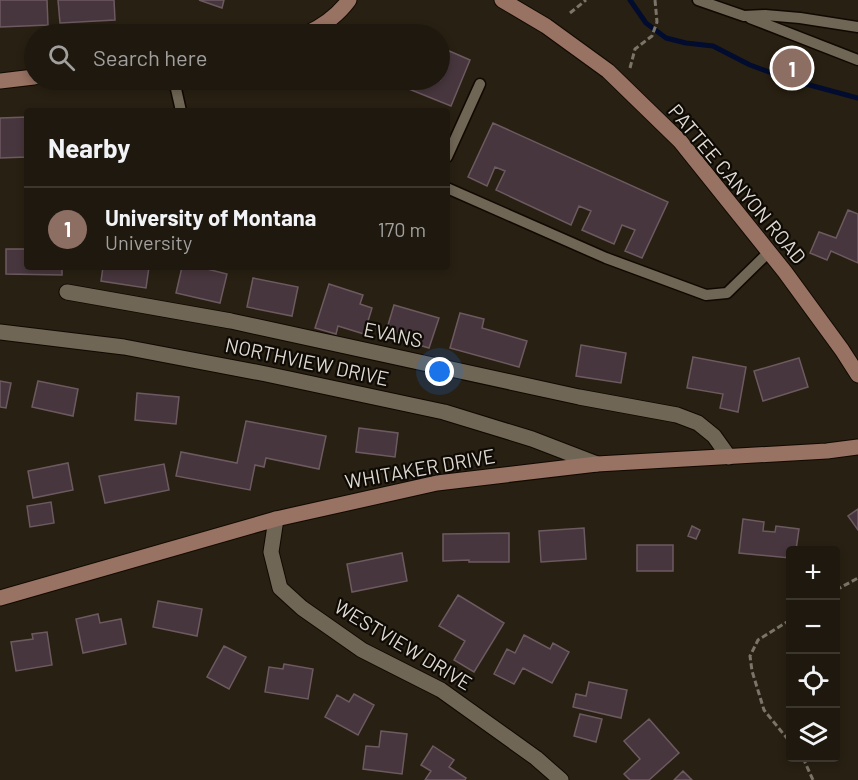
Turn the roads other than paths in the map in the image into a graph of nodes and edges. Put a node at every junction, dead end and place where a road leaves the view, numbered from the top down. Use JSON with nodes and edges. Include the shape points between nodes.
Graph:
{"nodes":[{"id":1,"x":349,"y":0,"type":"edge"},
{"id":2,"x":502,"y":0,"type":"edge"},
{"id":3,"x":698,"y":0,"type":"edge"},
{"id":4,"x":744,"y":16,"type":"junction"},
{"id":5,"x":324,"y":24,"type":"edge"},
{"id":6,"x":858,"y":27,"type":"edge"},
{"id":7,"x":858,"y":60,"type":"edge"},
{"id":8,"x":24,"y":78,"type":"edge"},
{"id":9,"x":0,"y":81,"type":"edge"},
{"id":10,"x":480,"y":84,"type":"dead end"},
{"id":11,"x":176,"y":90,"type":"edge"},
{"id":12,"x":180,"y":108,"type":"edge"},
{"id":13,"x":450,"y":150,"type":"edge"},
{"id":14,"x":450,"y":189,"type":"edge"},
{"id":15,"x":769,"y":252,"type":"junction"},
{"id":16,"x":67,"y":292,"type":"dead end"},
{"id":17,"x":0,"y":332,"type":"edge"},
{"id":18,"x":858,"y":375,"type":"edge"},
{"id":19,"x":858,"y":447,"type":"edge"},
{"id":20,"x":729,"y":457,"type":"junction"},
{"id":21,"x":597,"y":464,"type":"junction"},
{"id":22,"x":276,"y":519,"type":"junction"},
{"id":23,"x":0,"y":598,"type":"edge"},
{"id":24,"x":561,"y":780,"type":"edge"}],
"edges":[{"from":1,"to":5,"type":"street"},
{"from":2,"to":15,"type":"street","name":"PATTEE CANYON ROAD","via":[[608,71],[680,141]]},
{"from":3,"to":4,"type":"lane"},
{"from":4,"to":6,"type":"lane","via":[[800,18]]},
{"from":4,"to":7,"type":"lane"},
{"from":8,"to":9,"type":"street"},
{"from":10,"to":13,"type":"lane"},
{"from":11,"to":12,"type":"lane"},
{"from":14,"to":15,"type":"lane","via":[[606,258],[706,295],[727,293]]},
{"from":15,"to":18,"type":"street","name":"PATTEE CANYON ROAD"},
{"from":16,"to":20,"type":"street","name":"EVANS","via":[[231,321],[579,398],[677,415],[698,423],[714,436]]},
{"from":17,"to":21,"type":"street","name":"NORTHVIEW DRIVE","via":[[135,349],[444,412]]},
{"from":19,"to":20,"type":"street","name":"WHITAKER DRIVE"},
{"from":20,"to":21,"type":"street","name":"WHITAKER DRIVE"},
{"from":21,"to":22,"type":"street","name":"WHITAKER DRIVE","via":[[437,483]]},
{"from":22,"to":23,"type":"street","name":"WHITAKER DRIVE"},
{"from":22,"to":24,"type":"street","name":"WESTVIEW DRIVE","via":[[271,552],[280,588],[295,602],[362,650],[441,690]]}]}
